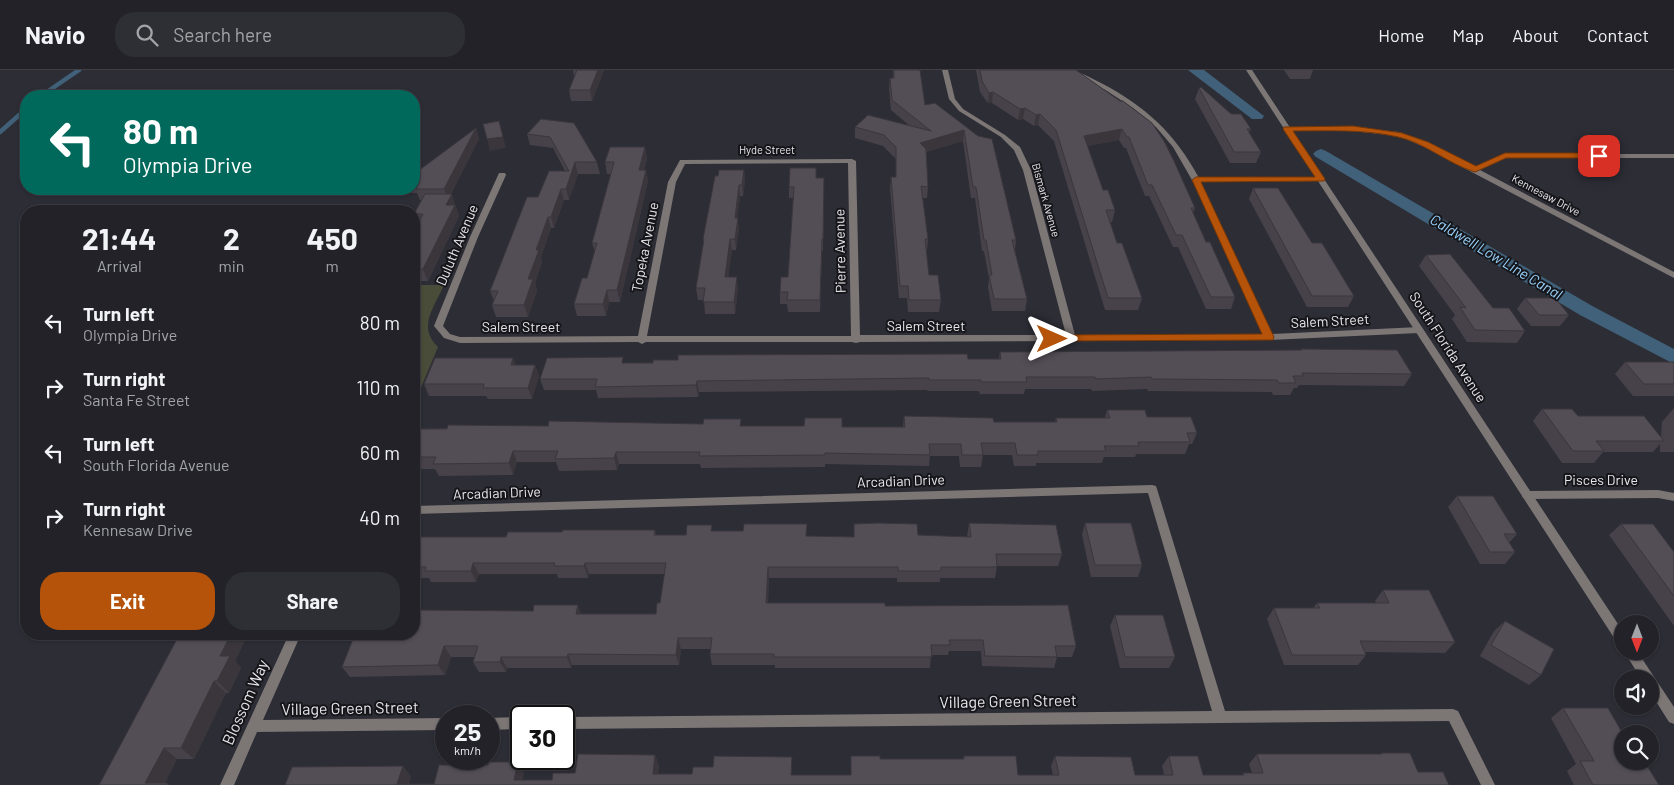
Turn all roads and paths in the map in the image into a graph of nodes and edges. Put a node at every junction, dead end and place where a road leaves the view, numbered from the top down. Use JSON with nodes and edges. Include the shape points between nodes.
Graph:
{"nodes":[{"id":1,"x":946,"y":70,"type":"edge"},
{"id":2,"x":1068,"y":70,"type":"edge"},
{"id":3,"x":1249,"y":70,"type":"edge"},
{"id":4,"x":1287,"y":129,"type":"junction"},
{"id":5,"x":1674,"y":156,"type":"edge"},
{"id":6,"x":852,"y":161,"type":"joint"},
{"id":7,"x":683,"y":162,"type":"joint"},
{"id":8,"x":1475,"y":170,"type":"junction"},
{"id":9,"x":502,"y":175,"type":"dead end"},
{"id":10,"x":1321,"y":179,"type":"junction"},
{"id":11,"x":1196,"y":180,"type":"junction"},
{"id":12,"x":1674,"y":265,"type":"edge"},
{"id":13,"x":1670,"y":273,"type":"edge"},
{"id":14,"x":438,"y":326,"type":"joint"},
{"id":15,"x":1419,"y":330,"type":"junction"},
{"id":16,"x":1269,"y":337,"type":"junction"},
{"id":17,"x":1072,"y":339,"type":"junction"},
{"id":18,"x":856,"y":340,"type":"junction"},
{"id":19,"x":642,"y":341,"type":"junction"},
{"id":20,"x":1527,"y":495,"type":"junction"},
{"id":21,"x":1674,"y":497,"type":"edge"},
{"id":22,"x":420,"y":510,"type":"edge"},
{"id":23,"x":1614,"y":628,"type":"edge"},
{"id":24,"x":292,"y":640,"type":"edge"},
{"id":25,"x":1659,"y":695,"type":"edge"},
{"id":26,"x":1220,"y":717,"type":"junction"},
{"id":27,"x":1674,"y":718,"type":"edge"},
{"id":28,"x":575,"y":723,"type":"edge"},
{"id":29,"x":435,"y":724,"type":"edge"},
{"id":30,"x":253,"y":726,"type":"junction"},
{"id":31,"x":227,"y":785,"type":"edge"},
{"id":32,"x":1488,"y":785,"type":"edge"}],
"edges":[{"from":1,"to":17,"type":"street","name":"Bismark Avenue","via":[[949,93],[961,110],[1018,148],[1027,170]]},
{"from":2,"to":11,"type":"street","via":[[1099,83],[1149,118],[1169,137]]},
{"from":3,"to":4,"type":"street","name":"South Florida Avenue"},
{"from":4,"to":8,"type":"street","name":"Kennesaw Drive","via":[[1353,129],[1399,134]]},
{"from":4,"to":10,"type":"street","name":"South Florida Avenue"},
{"from":5,"to":8,"type":"street","via":[[1505,156]]},
{"from":6,"to":7,"type":"street","name":"Hyde Street"},
{"from":6,"to":18,"type":"street","name":"Pierre Avenue"},
{"from":7,"to":19,"type":"street","name":"Topeka Avenue","via":[[672,182]]},
{"from":8,"to":13,"type":"street","name":"Kennesaw Drive"},
{"from":9,"to":14,"type":"street","name":"Duluth Avenue"},
{"from":10,"to":11,"type":"street"},
{"from":10,"to":15,"type":"street","name":"South Florida Avenue"},
{"from":11,"to":16,"type":"street"},
{"from":12,"to":13,"type":"street"},
{"from":14,"to":19,"type":"street","name":"Salem Street","via":[[447,336],[460,340]]},
{"from":15,"to":16,"type":"street","name":"Salem Street"},
{"from":15,"to":20,"type":"street","name":"South Florida Avenue"},
{"from":16,"to":17,"type":"street","name":"Salem Street"},
{"from":17,"to":18,"type":"street","name":"Salem Street"},
{"from":18,"to":19,"type":"street","name":"Salem Street"},
{"from":20,"to":21,"type":"street","name":"Pisces Drive","via":[[1658,494]]},
{"from":20,"to":23,"type":"street","name":"South Florida Avenue"},
{"from":22,"to":26,"type":"street","name":"Arcadian Drive","via":[[1152,489]]},
{"from":24,"to":30,"type":"street","name":"Blossom Way"},
{"from":25,"to":27,"type":"street"},
{"from":26,"to":28,"type":"street","name":"Village Green Street"},
{"from":26,"to":32,"type":"street","name":"Village Green Street","via":[[1453,715]]},
{"from":29,"to":30,"type":"street","name":"Village Green Street"},
{"from":30,"to":31,"type":"street","name":"Blossom Way"}]}
